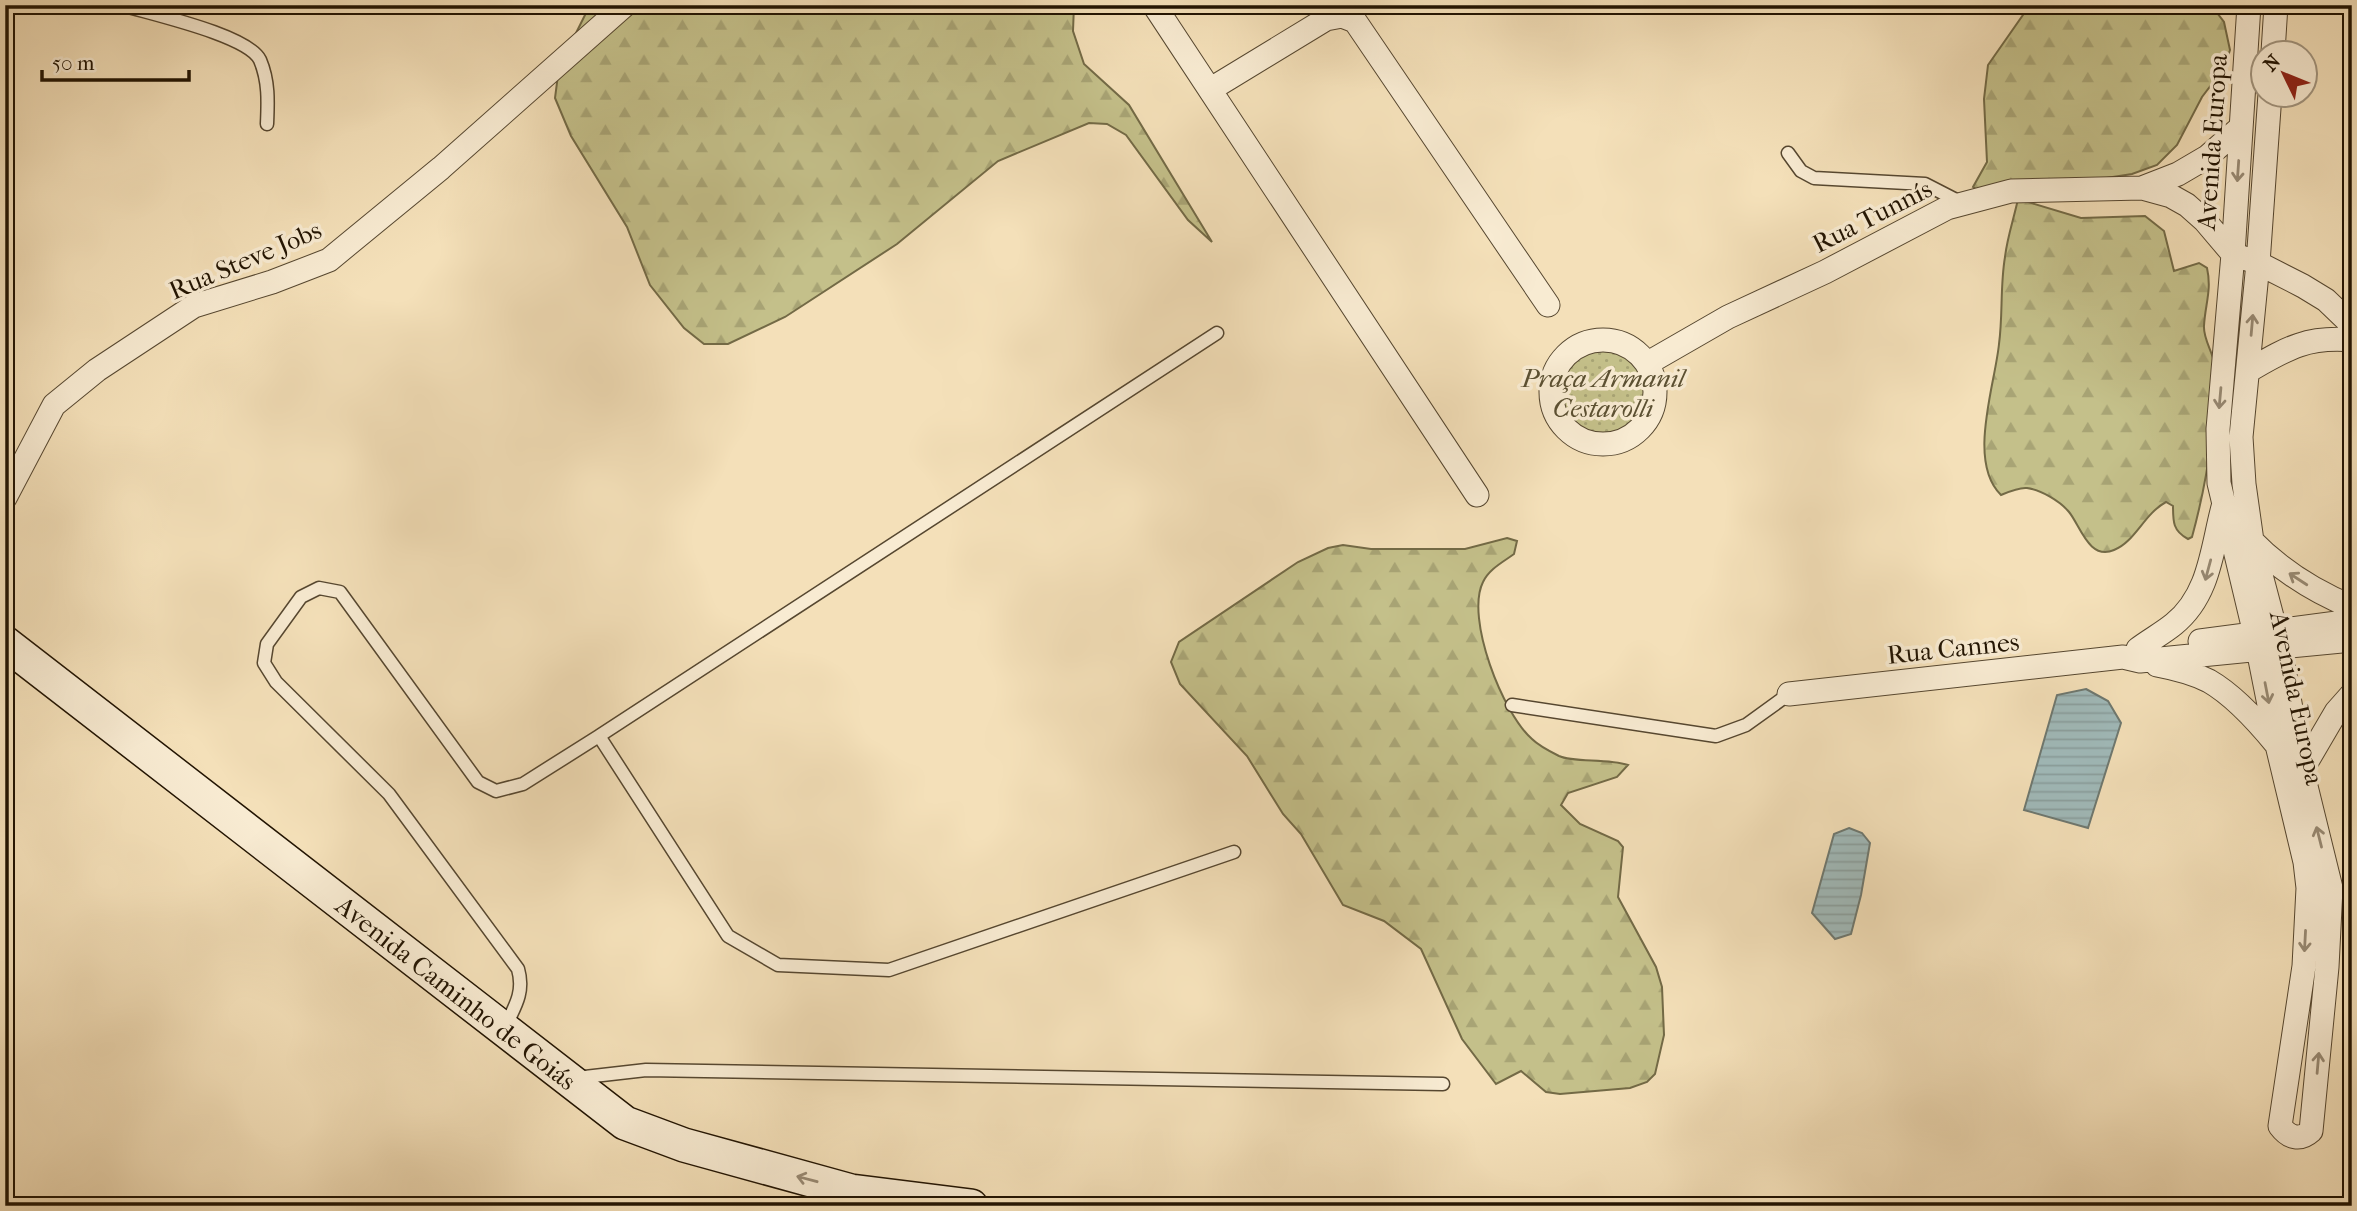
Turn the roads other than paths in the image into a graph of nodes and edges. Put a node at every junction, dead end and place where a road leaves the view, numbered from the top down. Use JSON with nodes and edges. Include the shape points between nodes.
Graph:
{"nodes":[{"id":1,"x":122,"y":5,"type":"edge"},
{"id":2,"x":625,"y":5,"type":"edge"},
{"id":3,"x":1154,"y":5,"type":"edge"},
{"id":4,"x":2249,"y":5,"type":"edge"},
{"id":5,"x":2276,"y":5,"type":"edge"},
{"id":6,"x":2274,"y":38,"type":"edge"},
{"id":7,"x":1211,"y":89,"type":"junction"},
{"id":8,"x":2269,"y":108,"type":"edge"},
{"id":9,"x":267,"y":124,"type":"dead end"},
{"id":10,"x":2241,"y":127,"type":"junction"},
{"id":11,"x":1788,"y":153,"type":"dead end"},
{"id":12,"x":2142,"y":188,"type":"junction"},
{"id":13,"x":1963,"y":204,"type":"junction"},
{"id":14,"x":2233,"y":254,"type":"junction"},
{"id":15,"x":2258,"y":263,"type":"junction"},
{"id":16,"x":1548,"y":304,"type":"dead end"},
{"id":17,"x":2352,"y":325,"type":"edge"},
{"id":18,"x":1217,"y":334,"type":"dead end"},
{"id":19,"x":2352,"y":340,"type":"edge"},
{"id":20,"x":1648,"y":363,"type":"junction"},
{"id":21,"x":2248,"y":371,"type":"junction"},
{"id":22,"x":1477,"y":495,"type":"dead end"},
{"id":23,"x":5,"y":498,"type":"edge"},
{"id":24,"x":2223,"y":504,"type":"junction"},
{"id":25,"x":2252,"y":541,"type":"junction"},
{"id":26,"x":2352,"y":607,"type":"edge"},
{"id":27,"x":2352,"y":621,"type":"edge"},
{"id":28,"x":2352,"y":640,"type":"edge"},
{"id":29,"x":2267,"y":641,"type":"junction"},
{"id":30,"x":5,"y":643,"type":"edge"},
{"id":31,"x":2134,"y":656,"type":"junction"},
{"id":32,"x":1789,"y":694,"type":"joint"},
{"id":33,"x":2352,"y":694,"type":"edge"},
{"id":34,"x":1512,"y":705,"type":"dead end"},
{"id":35,"x":599,"y":736,"type":"junction"},
{"id":36,"x":2277,"y":745,"type":"junction"},
{"id":37,"x":2302,"y":770,"type":"junction"},
{"id":38,"x":1234,"y":852,"type":"dead end"},
{"id":39,"x":2330,"y":888,"type":"edge"},
{"id":40,"x":504,"y":1031,"type":"junction"},
{"id":41,"x":565,"y":1079,"type":"junction"},
{"id":42,"x":1443,"y":1084,"type":"dead end"},
{"id":43,"x":971,"y":1206,"type":"edge"}],
"edges":[{"from":1,"to":9,"type":"lane","via":[[230,37],[259,57],[268,88]]},
{"from":2,"to":23,"type":"street","name":"Rua Steve Jobs","via":[[329,260],[194,306],[97,370],[54,405]]},
{"from":3,"to":7,"type":"street"},
{"from":4,"to":10,"type":"street","name":"Avenida Europa"},
{"from":5,"to":6,"type":"street"},
{"from":7,"to":16,"type":"street","via":[[1326,19],[1342,16],[1354,21]]},
{"from":7,"to":22,"type":"street"},
{"from":8,"to":15,"type":"street","name":"Avenida Europa"},
{"from":10,"to":12,"type":"street","via":[[2207,157]]},
{"from":10,"to":14,"type":"street","name":"Avenida Europa","one_way":true},
{"from":11,"to":13,"type":"lane","via":[[1801,171],[1814,178],[1925,184]]},
{"from":12,"to":13,"type":"street","name":"Rua Tunnís","via":[[2011,191]]},
{"from":12,"to":14,"type":"street","via":[[2187,205]]},
{"from":13,"to":20,"type":"street","name":"Rua Tunnís","via":[[1728,317]]},
{"from":14,"to":15,"type":"street"},
{"from":14,"to":24,"type":"street","name":"Avenida Europa","one_way":true,"via":[[2218,429],[2218,483]]},
{"from":15,"to":17,"type":"street","via":[[2326,300]]},
{"from":21,"to":15,"type":"street","name":"Avenida Europa","one_way":true},
{"from":18,"to":35,"type":"lane"},
{"from":19,"to":21,"type":"street","via":[[2307,342]]},
{"from":20,"to":20,"type":"street","via":[[1621,342],[1586,341],[1571,350],[1555,370],[1550,396],[1554,412],[1577,438],[1594,444],[1628,438],[1642,428],[1656,396]]},
{"from":21,"to":25,"type":"street","name":"Avenida Europa","via":[[2241,437]]},
{"from":24,"to":25,"type":"street"},
{"from":24,"to":29,"type":"street","name":"Avenida Europa"},
{"from":24,"to":31,"type":"street","one_way":true,"via":[[2201,592],[2176,622]]},
{"from":26,"to":25,"type":"street","one_way":true,"via":[[2291,575]]},
{"from":25,"to":29,"type":"street","name":"Avenida Europa"},
{"from":27,"to":29,"type":"street","name":"Rua Cannes"},
{"from":28,"to":29,"type":"street","name":"Rua Cannes"},
{"from":29,"to":31,"type":"street","name":"Rua Cannes"},
{"from":29,"to":36,"type":"street","name":"Avenida Europa","one_way":true},
{"from":29,"to":37,"type":"street","name":"Avenida Europa"},
{"from":30,"to":40,"type":"main road","name":"Avenida Caminho de Goiás"},
{"from":31,"to":32,"type":"street","name":"Rua Cannes"},
{"from":31,"to":36,"type":"street","via":[[2209,681]]},
{"from":32,"to":34,"type":"lane","via":[[1746,725],[1716,736]]},
{"from":33,"to":37,"type":"street","name":"Avenida Europa"},
{"from":35,"to":38,"type":"lane","via":[[728,936],[778,964],[889,971]]},
{"from":35,"to":40,"type":"lane","via":[[523,784],[496,790],[478,782],[340,592],[319,588],[301,597],[267,644],[264,663],[276,682],[389,794],[518,969],[521,994]]},
{"from":36,"to":39,"type":"street","name":"Avenida Europa","via":[[2305,862]]},
{"from":39,"to":37,"type":"street","name":"Avenida Europa","one_way":true},
{"from":39,"to":39,"type":"street","name":"Avenida Europa","one_way":true,"via":[[2304,966],[2280,1126],[2294,1137],[2311,1131]]},
{"from":40,"to":41,"type":"main road","name":"Avenida Caminho de Goiás"},
{"from":41,"to":42,"type":"lane","via":[[646,1070]]},
{"from":43,"to":41,"type":"main road","name":"Avenida Caminho de Goiás","one_way":true,"via":[[852,1191],[684,1145],[625,1123]]}]}
